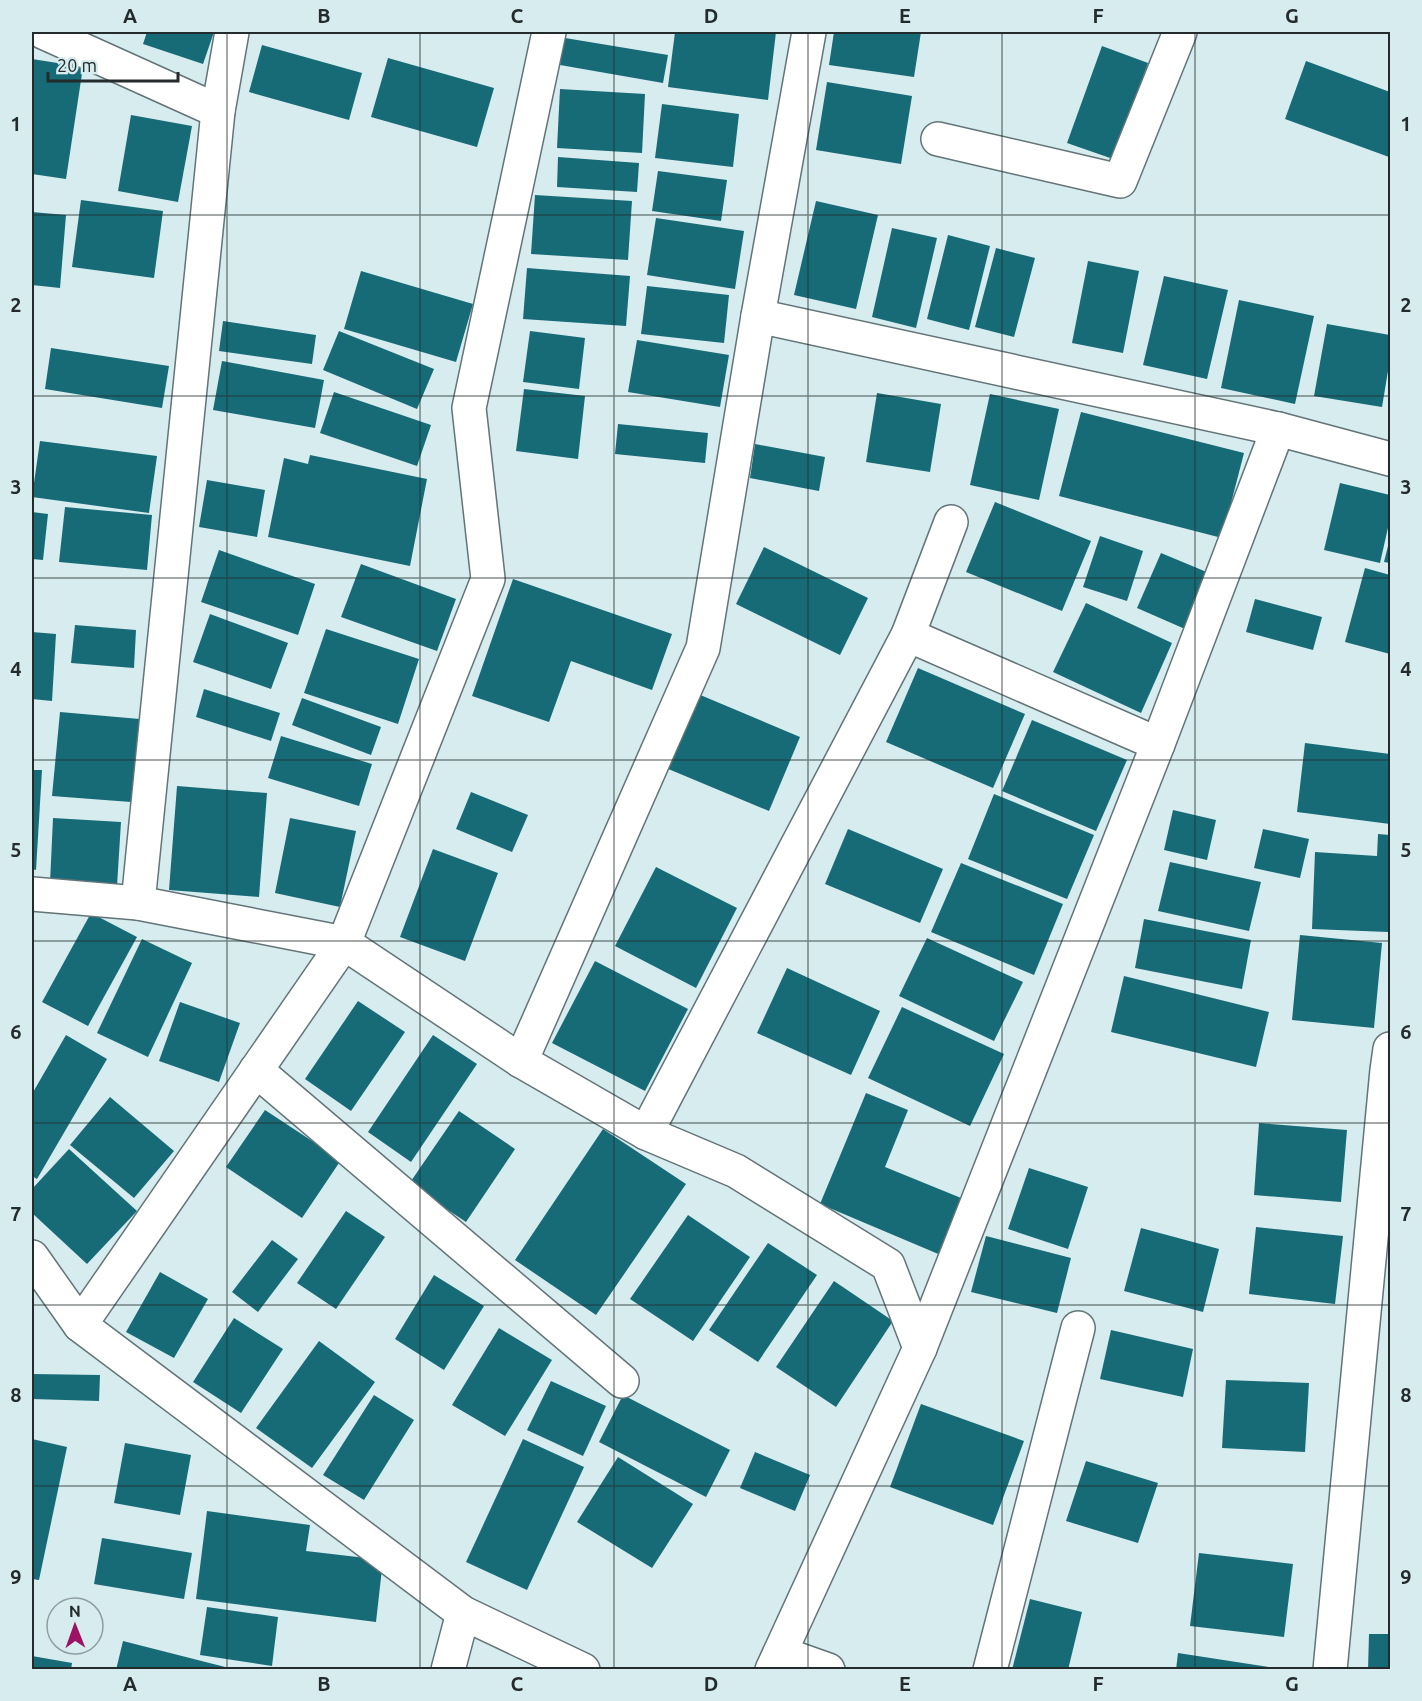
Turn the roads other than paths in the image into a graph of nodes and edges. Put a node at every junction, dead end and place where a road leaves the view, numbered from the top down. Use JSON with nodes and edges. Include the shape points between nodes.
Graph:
{"nodes":[{"id":1,"x":43,"y":32,"type":"edge"},
{"id":2,"x":232,"y":32,"type":"edge"},
{"id":3,"x":809,"y":32,"type":"edge"},
{"id":4,"x":1180,"y":32,"type":"edge"},
{"id":5,"x":544,"y":35,"type":"edge"},
{"id":6,"x":218,"y":111,"type":"junction"},
{"id":7,"x":938,"y":139,"type":"dead end"},
{"id":8,"x":758,"y":316,"type":"junction"},
{"id":9,"x":1278,"y":429,"type":"junction"},
{"id":10,"x":1390,"y":459,"type":"edge"},
{"id":11,"x":951,"y":522,"type":"dead end"},
{"id":12,"x":908,"y":635,"type":"junction"},
{"id":13,"x":1158,"y":744,"type":"junction"},
{"id":14,"x":32,"y":894,"type":"edge"},
{"id":15,"x":138,"y":903,"type":"junction"},
{"id":16,"x":344,"y":943,"type":"junction"},
{"id":17,"x":1390,"y":1049,"type":"edge"},
{"id":18,"x":521,"y":1061,"type":"junction"},
{"id":19,"x":256,"y":1070,"type":"junction"},
{"id":20,"x":646,"y":1133,"type":"junction"},
{"id":21,"x":32,"y":1257,"type":"edge"},
{"id":22,"x":80,"y":1325,"type":"junction"},
{"id":23,"x":1078,"y":1328,"type":"dead end"},
{"id":24,"x":920,"y":1348,"type":"junction"},
{"id":25,"x":622,"y":1381,"type":"dead end"},
{"id":26,"x":463,"y":1613,"type":"junction"},
{"id":27,"x":776,"y":1661,"type":"edge"},
{"id":28,"x":448,"y":1670,"type":"edge"},
{"id":29,"x":583,"y":1670,"type":"edge"},
{"id":30,"x":828,"y":1670,"type":"edge"},
{"id":31,"x":990,"y":1670,"type":"edge"},
{"id":32,"x":1330,"y":1670,"type":"edge"}],
"edges":[{"from":1,"to":6,"type":"street"},
{"from":2,"to":6,"type":"street"},
{"from":3,"to":8,"type":"street"},
{"from":4,"to":7,"type":"street","via":[[1120,182]]},
{"from":5,"to":16,"type":"street","via":[[470,408],[488,579]]},
{"from":6,"to":15,"type":"street"},
{"from":8,"to":9,"type":"street"},
{"from":8,"to":18,"type":"street","via":[[703,648]]},
{"from":9,"to":10,"type":"street"},
{"from":9,"to":13,"type":"street"},
{"from":11,"to":12,"type":"street"},
{"from":12,"to":13,"type":"street"},
{"from":12,"to":20,"type":"street"},
{"from":13,"to":24,"type":"street"},
{"from":14,"to":15,"type":"street"},
{"from":15,"to":16,"type":"street"},
{"from":16,"to":18,"type":"street"},
{"from":16,"to":19,"type":"street"},
{"from":17,"to":32,"type":"street"},
{"from":18,"to":20,"type":"street"},
{"from":19,"to":22,"type":"street"},
{"from":19,"to":25,"type":"street"},
{"from":20,"to":24,"type":"street","via":[[736,1171],[888,1265]]},
{"from":21,"to":22,"type":"street"},
{"from":22,"to":26,"type":"street"},
{"from":23,"to":31,"type":"street"},
{"from":24,"to":27,"type":"street"},
{"from":26,"to":28,"type":"street"},
{"from":26,"to":29,"type":"street"},
{"from":27,"to":30,"type":"street"}]}
